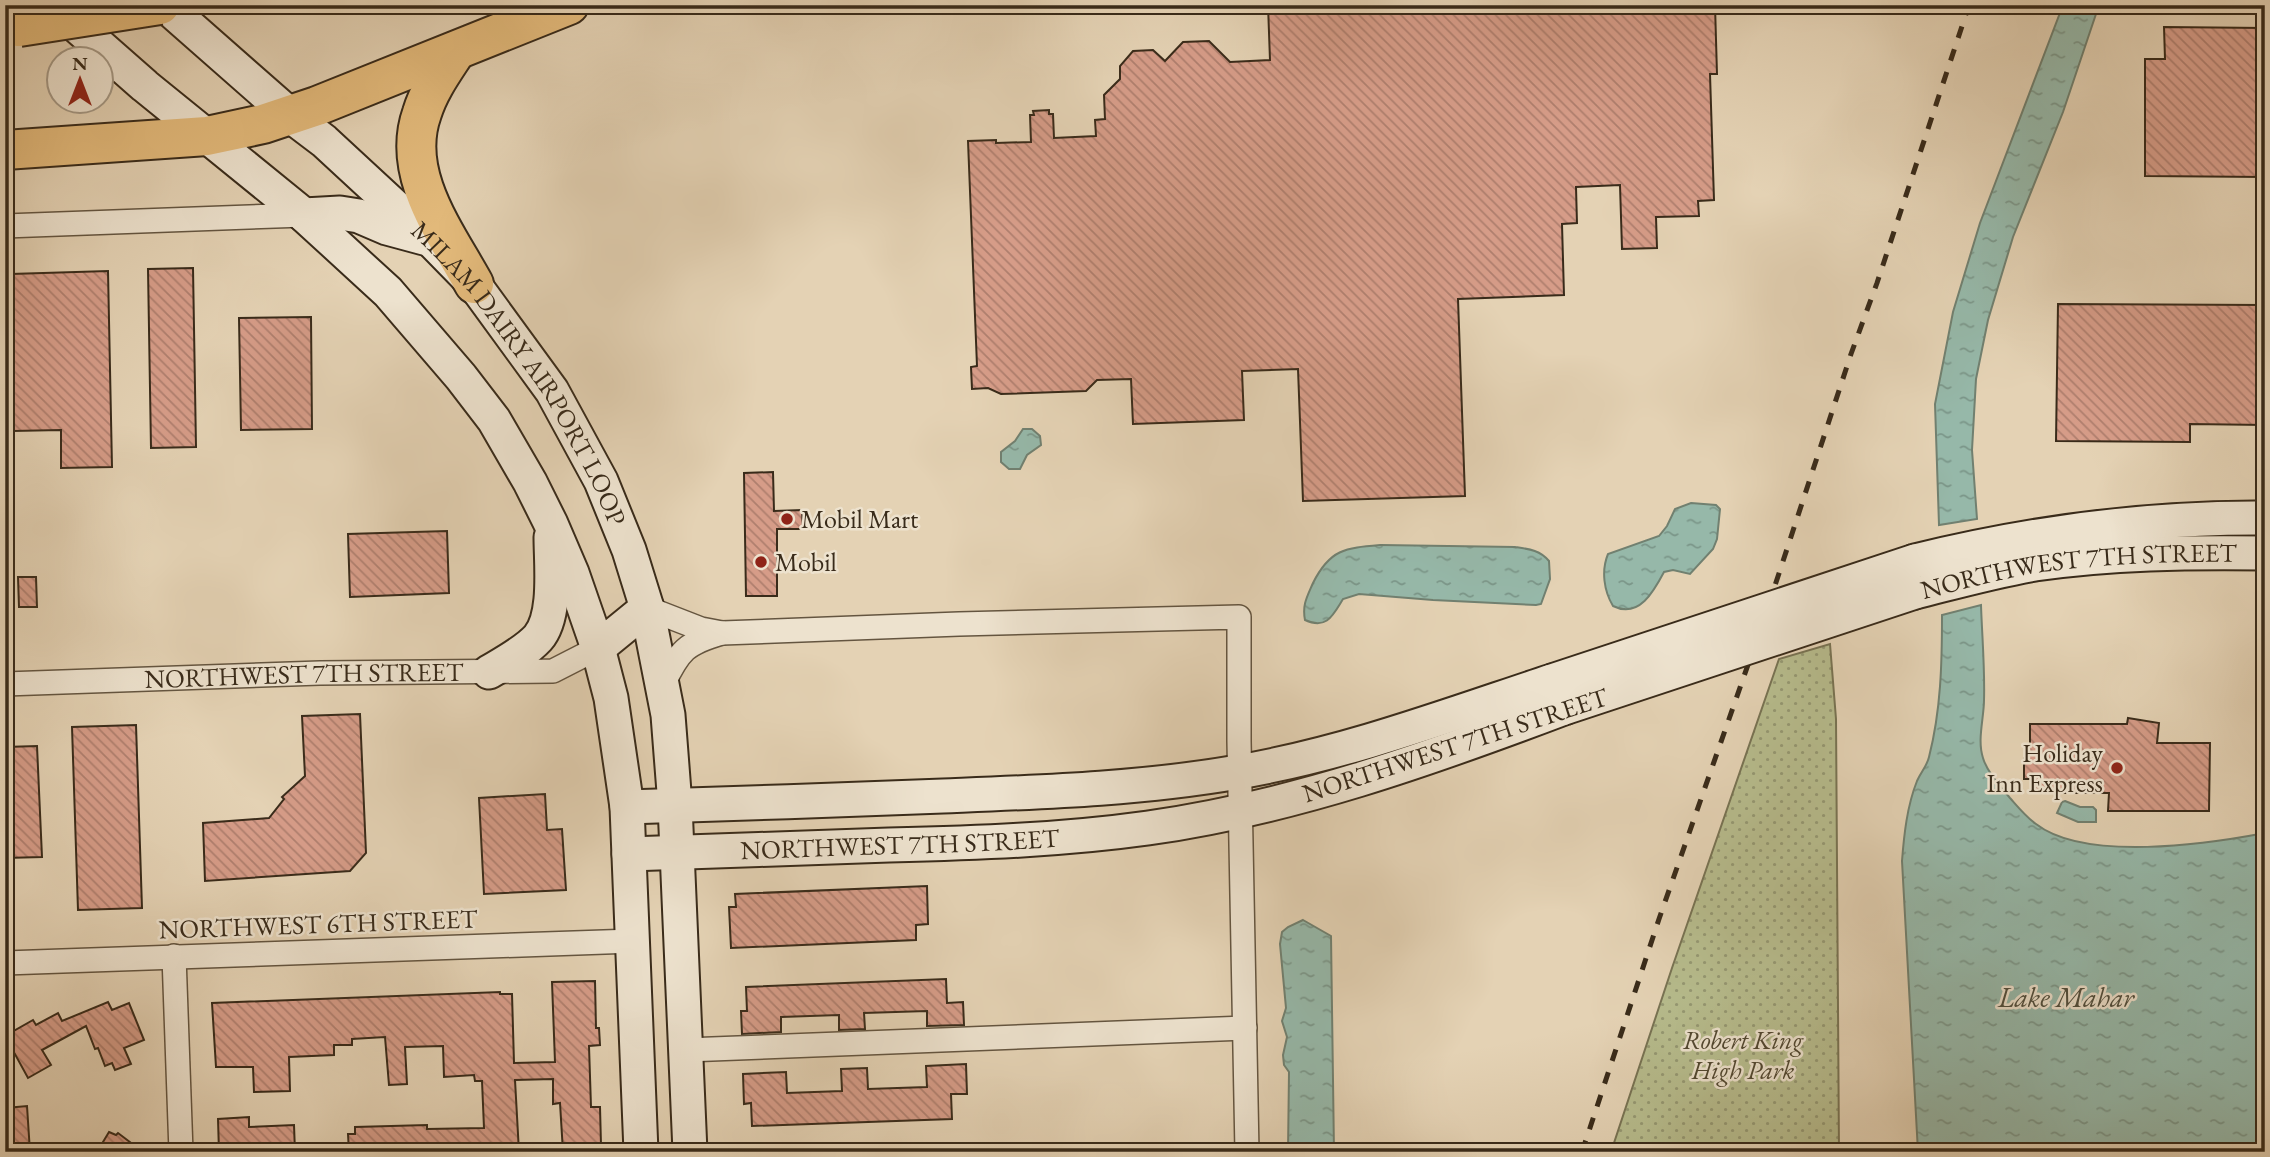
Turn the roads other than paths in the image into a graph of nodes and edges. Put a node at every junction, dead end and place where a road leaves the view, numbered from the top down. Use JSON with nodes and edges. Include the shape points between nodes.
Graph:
{"nodes":[{"id":1,"x":53,"y":5,"type":"edge"},
{"id":2,"x":163,"y":5,"type":"edge"},
{"id":3,"x":569,"y":5,"type":"edge"},
{"id":4,"x":10,"y":29,"type":"edge"},
{"id":5,"x":456,"y":51,"type":"junction"},
{"id":6,"x":291,"y":116,"type":"junction"},
{"id":7,"x":207,"y":136,"type":"junction"},
{"id":8,"x":5,"y":150,"type":"edge"},
{"id":9,"x":304,"y":215,"type":"junction"},
{"id":10,"x":5,"y":226,"type":"edge"},
{"id":11,"x":430,"y":239,"type":"junction"},
{"id":12,"x":474,"y":284,"type":"junction"},
{"id":13,"x":2265,"y":518,"type":"edge"},
{"id":14,"x":551,"y":524,"type":"junction"},
{"id":15,"x":2265,"y":553,"type":"edge"},
{"id":16,"x":1915,"y":576,"type":"junction"},
{"id":17,"x":647,"y":608,"type":"junction"},
{"id":18,"x":722,"y":633,"type":"junction"},
{"id":19,"x":598,"y":648,"type":"junction"},
{"id":20,"x":489,"y":672,"type":"junction"},
{"id":21,"x":5,"y":684,"type":"edge"},
{"id":22,"x":663,"y":684,"type":"junction"},
{"id":23,"x":1558,"y":695,"type":"junction"},
{"id":24,"x":1240,"y":772,"type":"junction"},
{"id":25,"x":676,"y":806,"type":"junction"},
{"id":26,"x":626,"y":807,"type":"junction"},
{"id":27,"x":1241,"y":811,"type":"junction"},
{"id":28,"x":678,"y":852,"type":"junction"},
{"id":29,"x":629,"y":854,"type":"junction"},
{"id":30,"x":633,"y":940,"type":"junction"},
{"id":31,"x":174,"y":957,"type":"junction"},
{"id":32,"x":5,"y":963,"type":"edge"},
{"id":33,"x":1245,"y":1028,"type":"junction"},
{"id":34,"x":686,"y":1050,"type":"junction"},
{"id":35,"x":181,"y":1152,"type":"edge"},
{"id":36,"x":641,"y":1152,"type":"edge"},
{"id":37,"x":690,"y":1152,"type":"edge"},
{"id":38,"x":1247,"y":1152,"type":"edge"}],
"edges":[{"from":1,"to":7,"type":"main road","name":"MILAM DAIRY AIRPORT LOOP"},
{"from":2,"to":4,"type":"highway","bridge":true},
{"from":2,"to":6,"type":"main road","name":"MILAM DAIRY AIRPORT LOOP"},
{"from":3,"to":5,"type":"highway"},
{"from":5,"to":6,"type":"highway"},
{"from":5,"to":12,"type":"highway","via":[[421,114],[416,157],[429,201]]},
{"from":6,"to":7,"type":"highway"},
{"from":6,"to":11,"type":"main road","name":"MILAM DAIRY AIRPORT LOOP"},
{"from":7,"to":8,"type":"highway"},
{"from":7,"to":9,"type":"main road","name":"MILAM DAIRY AIRPORT LOOP"},
{"from":9,"to":10,"type":"street"},
{"from":9,"to":11,"type":"main road","via":[[348,214]]},
{"from":9,"to":14,"type":"main road","name":"MILAM DAIRY AIRPORT LOOP","via":[[388,292],[461,377],[494,420]]},
{"from":11,"to":12,"type":"main road","name":"MILAM DAIRY AIRPORT LOOP"},
{"from":12,"to":17,"type":"main road","name":"MILAM DAIRY AIRPORT LOOP","via":[[552,391],[585,450],[629,550]]},
{"from":13,"to":16,"type":"main road","name":"NORTHWEST 7TH STREET","via":[[2091,528],[1983,545]]},
{"from":14,"to":19,"type":"main road","name":"MILAM DAIRY AIRPORT LOOP"},
{"from":14,"to":20,"type":"main road","via":[[551,596],[546,626],[527,648]]},
{"from":15,"to":16,"type":"main road","name":"NORTHWEST 7TH STREET","via":[[2087,558]]},
{"from":16,"to":23,"type":"main road","name":"NORTHWEST 7TH STREET","bridge":true},
{"from":17,"to":18,"type":"street"},
{"from":17,"to":19,"type":"main road"},
{"from":17,"to":22,"type":"main road","name":"MILAM DAIRY AIRPORT LOOP"},
{"from":18,"to":22,"type":"street","via":[[699,639],[682,651]]},
{"from":18,"to":24,"type":"street","via":[[1239,617]]},
{"from":19,"to":20,"type":"street","name":"NORTHWEST 7TH STREET","via":[[553,671]]},
{"from":19,"to":26,"type":"main road","name":"MILAM DAIRY AIRPORT LOOP","via":[[611,698]]},
{"from":20,"to":21,"type":"street","name":"NORTHWEST 7TH STREET"},
{"from":22,"to":25,"type":"main road","name":"MILAM DAIRY AIRPORT LOOP"},
{"from":23,"to":24,"type":"main road","name":"NORTHWEST 7TH STREET"},
{"from":23,"to":27,"type":"main road","name":"NORTHWEST 7TH STREET","via":[[1494,735],[1358,780]]},
{"from":24,"to":25,"type":"main road","name":"NORTHWEST 7TH STREET","via":[[1050,792]]},
{"from":24,"to":27,"type":"street"},
{"from":25,"to":26,"type":"main road","name":"NORTHWEST 7TH STREET"},
{"from":25,"to":28,"type":"main road","name":"MILAM DAIRY AIRPORT LOOP"},
{"from":26,"to":29,"type":"main road","name":"MILAM DAIRY AIRPORT LOOP"},
{"from":27,"to":28,"type":"main road","name":"NORTHWEST 7TH STREET","via":[[1079,837]]},
{"from":27,"to":33,"type":"street"},
{"from":28,"to":29,"type":"main road","name":"NORTHWEST 7TH STREET"},
{"from":28,"to":34,"type":"main road","name":"MILAM DAIRY AIRPORT LOOP"},
{"from":29,"to":30,"type":"main road","name":"MILAM DAIRY AIRPORT LOOP"},
{"from":30,"to":31,"type":"street","name":"NORTHWEST 6TH STREET"},
{"from":30,"to":36,"type":"main road","name":"MILAM DAIRY AIRPORT LOOP"},
{"from":31,"to":32,"type":"street","name":"NORTHWEST 6TH STREET"},
{"from":31,"to":35,"type":"street"},
{"from":33,"to":34,"type":"street"},
{"from":33,"to":38,"type":"street"},
{"from":34,"to":37,"type":"main road","name":"MILAM DAIRY AIRPORT LOOP"}]}
